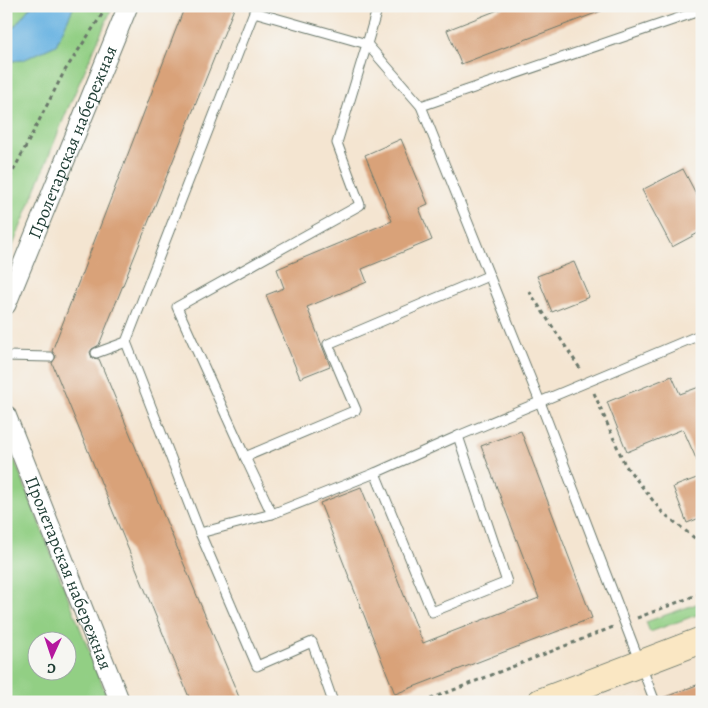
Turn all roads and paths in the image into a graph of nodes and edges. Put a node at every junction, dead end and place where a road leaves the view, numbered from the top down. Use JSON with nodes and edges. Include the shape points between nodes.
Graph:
{"nodes":[{"id":1,"x":107,"y":6,"type":"edge"},
{"id":2,"x":128,"y":6,"type":"edge"},
{"id":3,"x":378,"y":6,"type":"edge"},
{"id":4,"x":702,"y":10,"type":"edge"},
{"id":5,"x":367,"y":44,"type":"junction"},
{"id":6,"x":421,"y":106,"type":"junction"},
{"id":7,"x":6,"y":185,"type":"edge"},
{"id":8,"x":488,"y":276,"type":"junction"},
{"id":9,"x":530,"y":291,"type":"dead end"},
{"id":10,"x":6,"y":305,"type":"edge"},
{"id":11,"x":702,"y":334,"type":"edge"},
{"id":12,"x":126,"y":342,"type":"junction"},
{"id":13,"x":96,"y":353,"type":"dead end"},
{"id":14,"x":6,"y":356,"type":"edge"},
{"id":15,"x":50,"y":357,"type":"dead end"},
{"id":16,"x":589,"y":381,"type":"junction"},
{"id":17,"x":540,"y":402,"type":"junction"},
{"id":18,"x":6,"y":415,"type":"edge"},
{"id":19,"x":458,"y":436,"type":"junction"},
{"id":20,"x":245,"y":456,"type":"junction"},
{"id":21,"x":375,"y":473,"type":"junction"},
{"id":22,"x":272,"y":514,"type":"junction"},
{"id":23,"x":200,"y":533,"type":"junction"},
{"id":24,"x":702,"y":544,"type":"edge"},
{"id":25,"x":702,"y":593,"type":"edge"},
{"id":26,"x":625,"y":622,"type":"junction"},
{"id":27,"x":702,"y":640,"type":"edge"},
{"id":28,"x":640,"y":663,"type":"junction"},
{"id":29,"x":120,"y":702,"type":"edge"},
{"id":30,"x":333,"y":702,"type":"edge"},
{"id":31,"x":423,"y":702,"type":"edge"},
{"id":32,"x":540,"y":702,"type":"edge"},
{"id":33,"x":655,"y":702,"type":"edge"}],
"edges":[{"from":1,"to":7,"type":"path","via":[[64,72]]},
{"from":2,"to":10,"type":"street","name":"Пролетарская набережная"},
{"from":3,"to":5,"type":"lane"},
{"from":4,"to":6,"type":"lane"},
{"from":5,"to":6,"type":"lane"},
{"from":5,"to":12,"type":"lane","via":[[254,12]]},
{"from":5,"to":20,"type":"lane","via":[[337,143],[360,205],[177,306]]},
{"from":6,"to":8,"type":"lane"},
{"from":8,"to":17,"type":"lane"},
{"from":8,"to":20,"type":"lane","via":[[328,344],[356,410]]},
{"from":9,"to":16,"type":"path"},
{"from":11,"to":16,"type":"lane"},
{"from":12,"to":13,"type":"lane"},
{"from":12,"to":23,"type":"lane"},
{"from":14,"to":15,"type":"lane"},
{"from":16,"to":17,"type":"lane"},
{"from":16,"to":24,"type":"path","via":[[625,465],[662,512]]},
{"from":17,"to":19,"type":"lane"},
{"from":17,"to":26,"type":"lane"},
{"from":18,"to":29,"type":"street","name":"Пролетарская набережная"},
{"from":19,"to":21,"type":"lane"},
{"from":19,"to":21,"type":"lane","via":[[507,582],[432,612]]},
{"from":20,"to":22,"type":"lane"},
{"from":21,"to":22,"type":"lane"},
{"from":22,"to":23,"type":"lane"},
{"from":23,"to":30,"type":"lane","via":[[257,666],[312,642]]},
{"from":25,"to":26,"type":"path"},
{"from":26,"to":28,"type":"lane"},
{"from":26,"to":31,"type":"path"},
{"from":27,"to":28,"type":"main road"},
{"from":28,"to":32,"type":"main road"},
{"from":28,"to":33,"type":"lane"}]}
